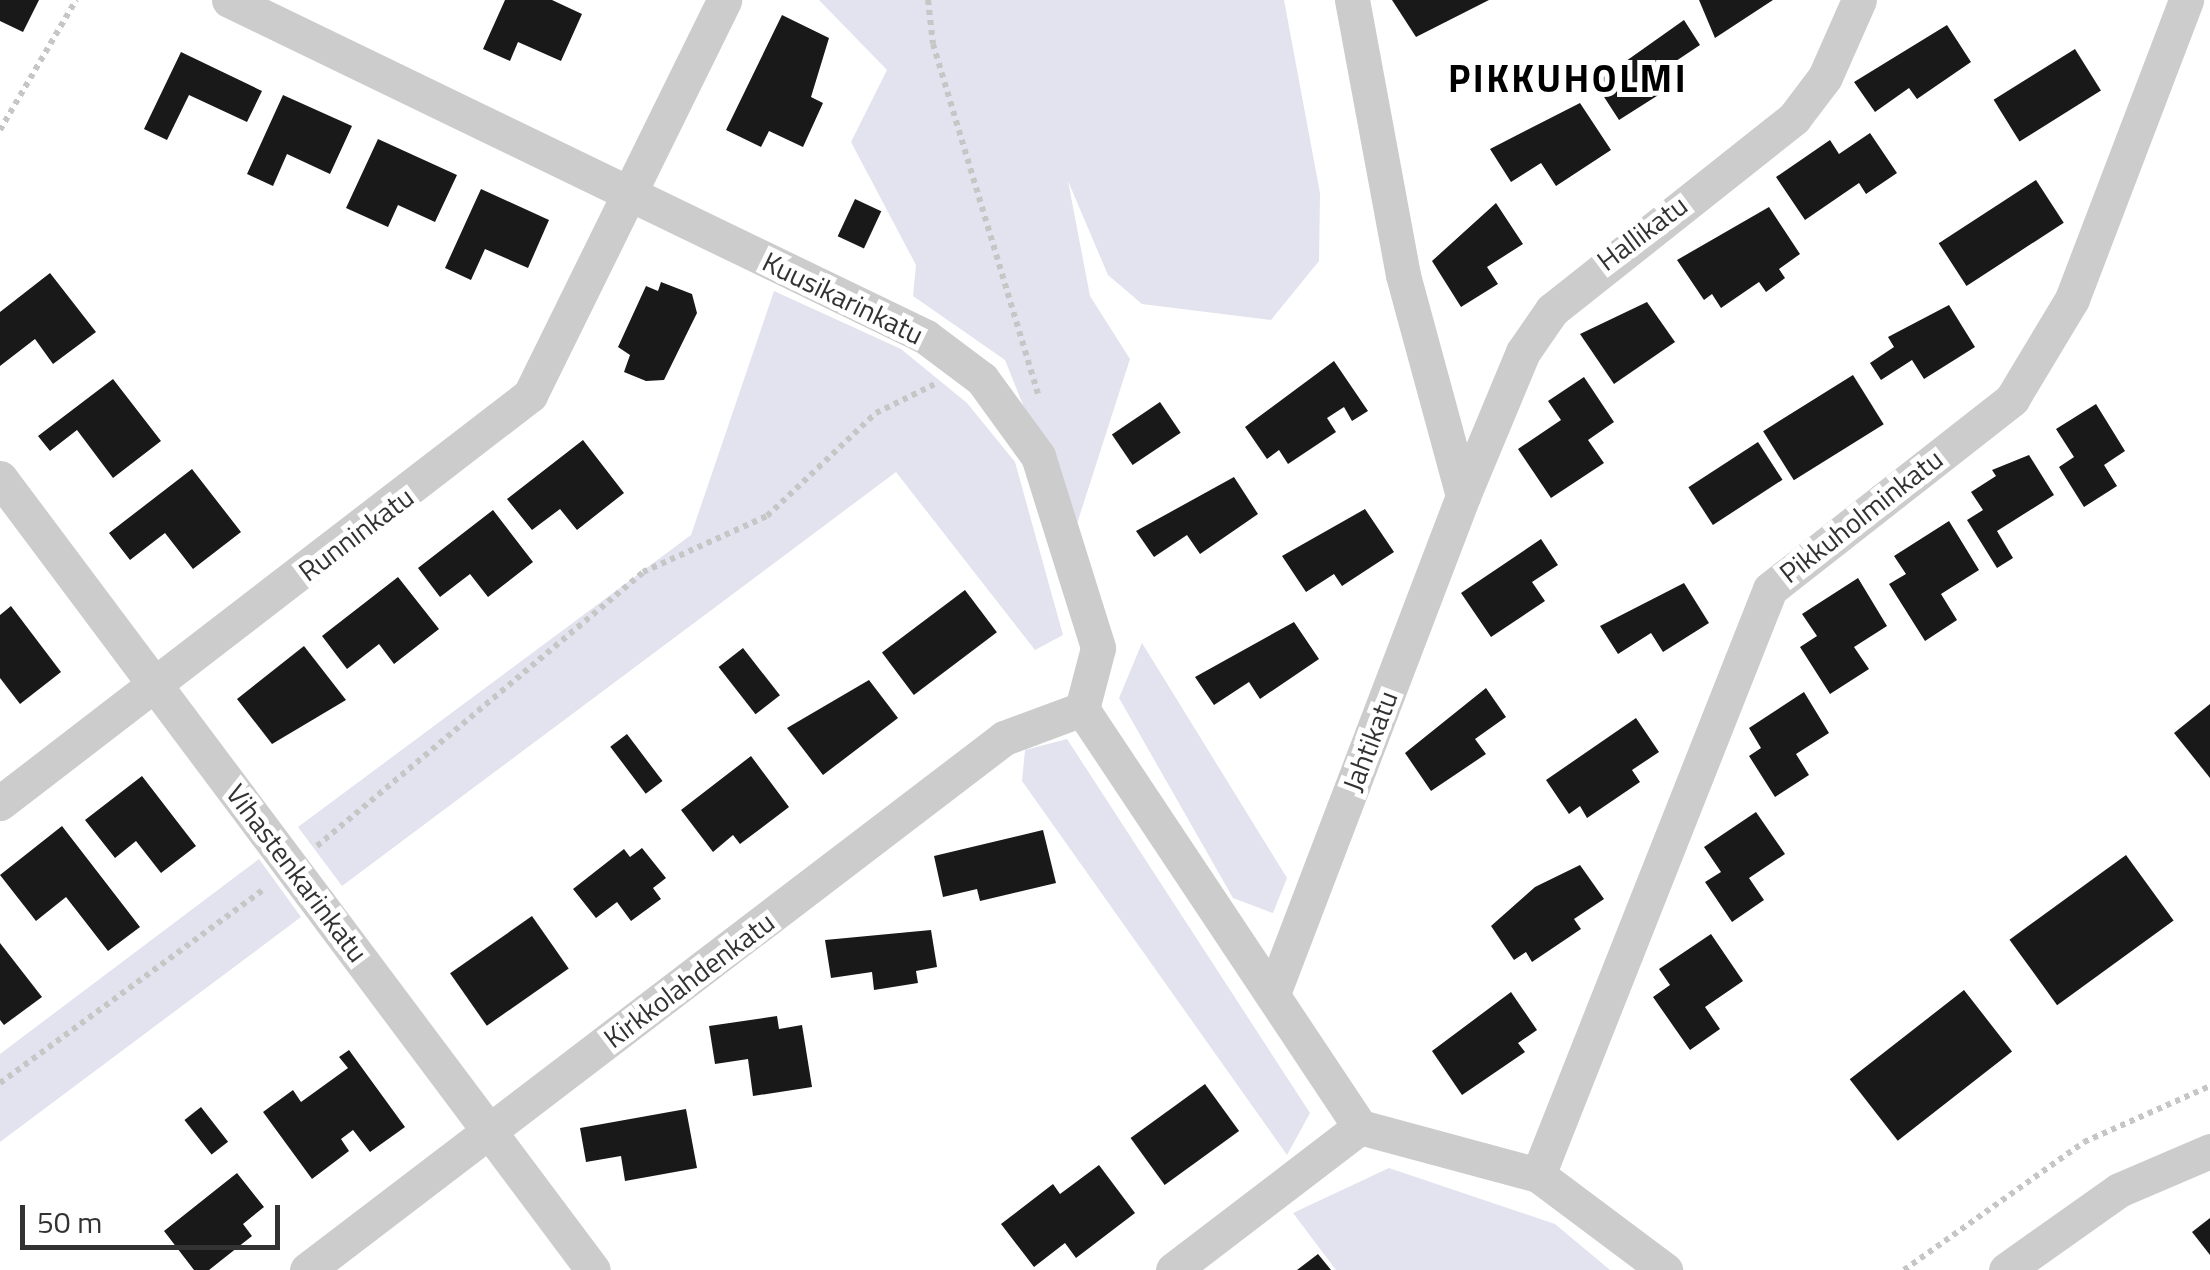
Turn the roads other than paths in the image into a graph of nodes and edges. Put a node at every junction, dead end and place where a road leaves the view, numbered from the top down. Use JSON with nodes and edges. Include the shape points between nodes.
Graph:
{"nodes":[{"id":1,"x":229,"y":0,"type":"edge"},
{"id":2,"x":724,"y":0,"type":"edge"},
{"id":3,"x":1352,"y":0,"type":"edge"},
{"id":4,"x":1858,"y":0,"type":"edge"},
{"id":5,"x":2186,"y":0,"type":"edge"},
{"id":6,"x":632,"y":196,"type":"junction"},
{"id":7,"x":0,"y":478,"type":"edge"},
{"id":8,"x":1464,"y":496,"type":"junction"},
{"id":9,"x":156,"y":684,"type":"junction"},
{"id":10,"x":1082,"y":709,"type":"junction"},
{"id":11,"x":0,"y":802,"type":"edge"},
{"id":12,"x":1274,"y":991,"type":"junction"},
{"id":13,"x":1360,"y":1127,"type":"junction"},
{"id":14,"x":490,"y":1132,"type":"junction"},
{"id":15,"x":2210,"y":1152,"type":"edge"},
{"id":16,"x":1538,"y":1175,"type":"junction"},
{"id":17,"x":306,"y":1270,"type":"edge"},
{"id":18,"x":593,"y":1270,"type":"edge"},
{"id":19,"x":1173,"y":1270,"type":"edge"},
{"id":20,"x":1666,"y":1270,"type":"edge"},
{"id":21,"x":2006,"y":1270,"type":"edge"}],
"edges":[{"from":1,"to":6,"type":"street","name":"Kuusikarinkatu"},
{"from":2,"to":6,"type":"street","name":"Runninkatu"},
{"from":3,"to":8,"type":"street","via":[[1403,275]]},
{"from":4,"to":8,"type":"street","name":"Hallikatu","via":[[1794,118],[1582,277],[1552,310],[1523,352]]},
{"from":5,"to":16,"type":"street","name":"Pikkuholminkatu","via":[[2072,299],[2012,398],[1770,589]]},
{"from":6,"to":9,"type":"street","name":"Runninkatu","via":[[530,395]]},
{"from":6,"to":10,"type":"street","name":"Kuusikarinkatu","via":[[926,337],[968,368],[1038,456],[1098,648]]},
{"from":7,"to":9,"type":"street","name":"Vihastenkarinkatu"},
{"from":8,"to":12,"type":"street","name":"Jahtikatu"},
{"from":9,"to":11,"type":"street","name":"Runninkatu"},
{"from":9,"to":14,"type":"street","name":"Vihastenkarinkatu"},
{"from":10,"to":12,"type":"street","via":[[1144,812]]},
{"from":10,"to":14,"type":"street","name":"Kirkkolahdenkatu","via":[[1004,738]]},
{"from":12,"to":13,"type":"street"},
{"from":13,"to":16,"type":"street"},
{"from":13,"to":19,"type":"street"},
{"from":14,"to":17,"type":"street","name":"Kirkkolahdenkatu"},
{"from":14,"to":18,"type":"street","name":"Vihastenkarinkatu"},
{"from":15,"to":21,"type":"street","via":[[2111,1194]]},
{"from":16,"to":20,"type":"street"}]}
